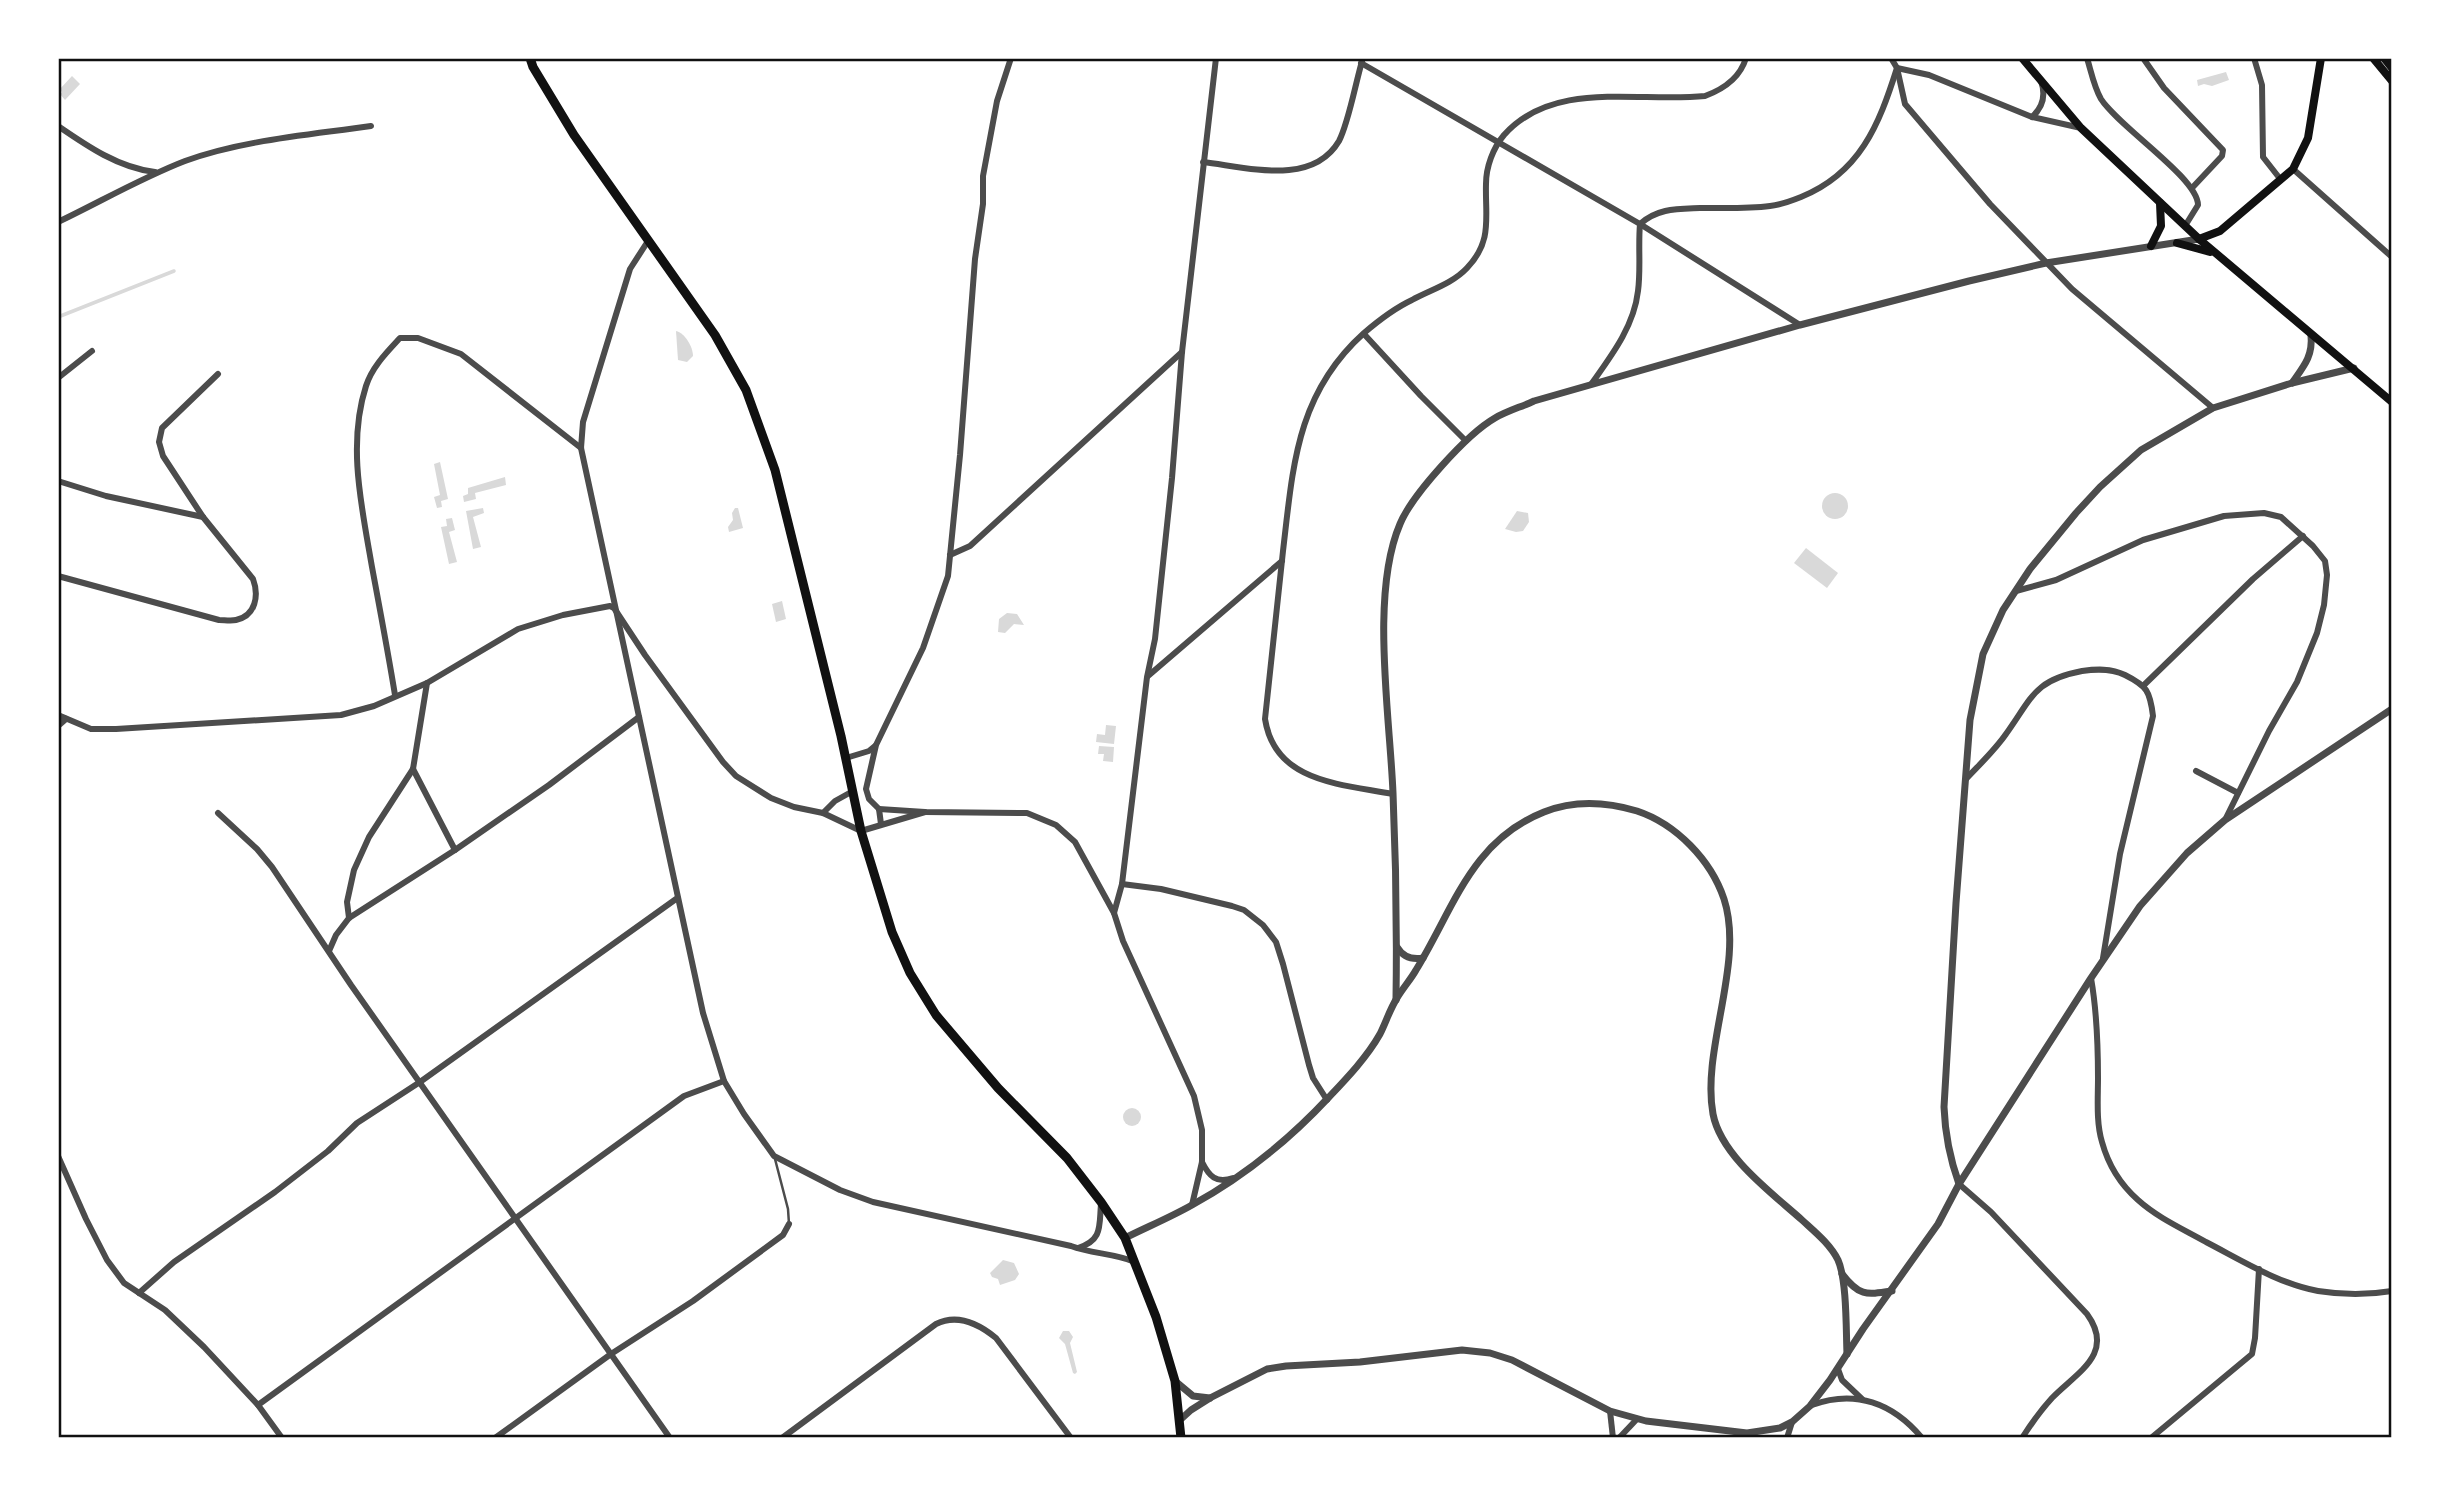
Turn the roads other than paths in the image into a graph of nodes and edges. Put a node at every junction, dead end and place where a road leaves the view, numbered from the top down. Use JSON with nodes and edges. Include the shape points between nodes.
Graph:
{"nodes":[{"id":1,"x":530,"y":58,"type":"edge"},
{"id":2,"x":1011,"y":58,"type":"edge"},
{"id":3,"x":1216,"y":58,"type":"edge"},
{"id":4,"x":1746,"y":58,"type":"edge"},
{"id":5,"x":1891,"y":58,"type":"edge"},
{"id":6,"x":2022,"y":58,"type":"edge"},
{"id":7,"x":2087,"y":58,"type":"edge"},
{"id":8,"x":2143,"y":58,"type":"edge"},
{"id":9,"x":2254,"y":58,"type":"edge"},
{"id":10,"x":2373,"y":58,"type":"edge"},
{"id":11,"x":2384,"y":58,"type":"edge"},
{"id":12,"x":2322,"y":59,"type":"edge"},
{"id":13,"x":1362,"y":61,"type":"edge"},
{"id":14,"x":1897,"y":68,"type":"junction"},
{"id":15,"x":2392,"y":68,"type":"edge"},
{"id":16,"x":2041,"y":80,"type":"junction"},
{"id":17,"x":2392,"y":81,"type":"edge"},
{"id":18,"x":2032,"y":117,"type":"junction"},
{"id":19,"x":58,"y":125,"type":"edge"},
{"id":20,"x":371,"y":126,"type":"dead end"},
{"id":21,"x":2081,"y":128,"type":"junction"},
{"id":22,"x":1498,"y":142,"type":"junction"},
{"id":23,"x":1203,"y":162,"type":"junction"},
{"id":24,"x":2292,"y":169,"type":"junction"},
{"id":25,"x":157,"y":173,"type":"junction"},
{"id":26,"x":2281,"y":180,"type":"junction"},
{"id":27,"x":2192,"y":188,"type":"junction"},
{"id":28,"x":2160,"y":203,"type":"junction"},
{"id":29,"x":58,"y":222,"type":"edge"},
{"id":30,"x":1640,"y":224,"type":"junction"},
{"id":31,"x":2185,"y":226,"type":"junction"},
{"id":32,"x":2199,"y":240,"type":"junction"},
{"id":33,"x":648,"y":241,"type":"junction"},
{"id":34,"x":2177,"y":243,"type":"junction"},
{"id":35,"x":2151,"y":246,"type":"junction"},
{"id":36,"x":2219,"y":256,"type":"junction"},
{"id":37,"x":2392,"y":257,"type":"edge"},
{"id":38,"x":2046,"y":263,"type":"junction"},
{"id":39,"x":1800,"y":325,"type":"junction"},
{"id":40,"x":1364,"y":334,"type":"junction"},
{"id":41,"x":2311,"y":335,"type":"junction"},
{"id":42,"x":92,"y":351,"type":"dead end"},
{"id":43,"x":1182,"y":352,"type":"junction"},
{"id":44,"x":2354,"y":368,"type":"junction"},
{"id":45,"x":218,"y":374,"type":"dead end"},
{"id":46,"x":58,"y":378,"type":"edge"},
{"id":47,"x":1592,"y":383,"type":"junction"},
{"id":48,"x":2292,"y":383,"type":"junction"},
{"id":49,"x":2392,"y":402,"type":"edge"},
{"id":50,"x":2213,"y":408,"type":"junction"},
{"id":51,"x":1466,"y":441,"type":"junction"},
{"id":52,"x":581,"y":448,"type":"junction"},
{"id":53,"x":58,"y":481,"type":"edge"},
{"id":54,"x":204,"y":517,"type":"junction"},
{"id":55,"x":2303,"y":536,"type":"junction"},
{"id":56,"x":950,"y":555,"type":"junction"},
{"id":57,"x":1282,"y":561,"type":"junction"},
{"id":58,"x":58,"y":576,"type":"edge"},
{"id":59,"x":2016,"y":591,"type":"junction"},
{"id":60,"x":614,"y":608,"type":"junction"},
{"id":61,"x":1147,"y":677,"type":"junction"},
{"id":62,"x":426,"y":683,"type":"junction"},
{"id":63,"x":2144,"y":685,"type":"junction"},
{"id":64,"x":395,"y":695,"type":"junction"},
{"id":65,"x":2392,"y":709,"type":"edge"},
{"id":66,"x":58,"y":715,"type":"edge"},
{"id":67,"x":639,"y":717,"type":"junction"},
{"id":68,"x":66,"y":719,"type":"junction"},
{"id":69,"x":58,"y":726,"type":"edge"},
{"id":70,"x":876,"y":745,"type":"junction"},
{"id":71,"x":846,"y":758,"type":"junction"},
{"id":72,"x":413,"y":769,"type":"junction"},
{"id":73,"x":2196,"y":771,"type":"dead end"},
{"id":74,"x":1966,"y":779,"type":"junction"},
{"id":75,"x":853,"y":790,"type":"junction"},
{"id":76,"x":2238,"y":793,"type":"junction"},
{"id":77,"x":1393,"y":794,"type":"junction"},
{"id":78,"x":879,"y":809,"type":"junction"},
{"id":79,"x":925,"y":812,"type":"junction"},
{"id":80,"x":218,"y":813,"type":"dead end"},
{"id":81,"x":823,"y":813,"type":"junction"},
{"id":82,"x":2225,"y":820,"type":"junction"},
{"id":83,"x":881,"y":824,"type":"junction"},
{"id":84,"x":861,"y":831,"type":"junction"},
{"id":85,"x":455,"y":850,"type":"junction"},
{"id":86,"x":1122,"y":884,"type":"junction"},
{"id":87,"x":677,"y":899,"type":"junction"},
{"id":88,"x":1114,"y":914,"type":"junction"},
{"id":89,"x":349,"y":918,"type":"junction"},
{"id":90,"x":1397,"y":947,"type":"junction"},
{"id":91,"x":329,"y":951,"type":"junction"},
{"id":92,"x":1423,"y":958,"type":"junction"},
{"id":93,"x":2103,"y":961,"type":"junction"},
{"id":94,"x":2091,"y":978,"type":"junction"},
{"id":95,"x":1396,"y":1000,"type":"junction"},
{"id":96,"x":724,"y":1081,"type":"junction"},
{"id":97,"x":420,"y":1082,"type":"junction"},
{"id":98,"x":1327,"y":1100,"type":"junction"},
{"id":99,"x":58,"y":1156,"type":"edge"},
{"id":100,"x":774,"y":1156,"type":"junction"},
{"id":101,"x":1202,"y":1162,"type":"junction"},
{"id":102,"x":1237,"y":1177,"type":"junction"},
{"id":103,"x":1959,"y":1184,"type":"junction"},
{"id":104,"x":1101,"y":1202,"type":"junction"},
{"id":105,"x":1192,"y":1205,"type":"junction"},
{"id":106,"x":514,"y":1217,"type":"junction"},
{"id":107,"x":789,"y":1224,"type":"joint"},
{"id":108,"x":1125,"y":1238,"type":"junction"},
{"id":109,"x":1073,"y":1247,"type":"junction"},
{"id":110,"x":1135,"y":1262,"type":"junction"},
{"id":111,"x":2259,"y":1269,"type":"junction"},
{"id":112,"x":1842,"y":1273,"type":"junction"},
{"id":113,"x":1892,"y":1291,"type":"junction"},
{"id":114,"x":2392,"y":1291,"type":"edge"},
{"id":115,"x":139,"y":1293,"type":"junction"},
{"id":116,"x":611,"y":1354,"type":"junction"},
{"id":117,"x":1847,"y":1355,"type":"junction"},
{"id":118,"x":1838,"y":1369,"type":"junction"},
{"id":119,"x":1175,"y":1381,"type":"junction"},
{"id":120,"x":1210,"y":1398,"type":"junction"},
{"id":121,"x":1862,"y":1399,"type":"junction"},
{"id":122,"x":258,"y":1405,"type":"junction"},
{"id":123,"x":1810,"y":1406,"type":"junction"},
{"id":124,"x":1610,"y":1411,"type":"junction"},
{"id":125,"x":1637,"y":1419,"type":"junction"},
{"id":126,"x":1180,"y":1420,"type":"junction"},
{"id":127,"x":1792,"y":1422,"type":"junction"},
{"id":128,"x":1752,"y":1432,"type":"junction"},
{"id":129,"x":282,"y":1438,"type":"edge"},
{"id":130,"x":495,"y":1438,"type":"edge"},
{"id":131,"x":670,"y":1438,"type":"edge"},
{"id":132,"x":782,"y":1438,"type":"edge"},
{"id":133,"x":1071,"y":1438,"type":"edge"},
{"id":134,"x":1181,"y":1438,"type":"edge"},
{"id":135,"x":1613,"y":1438,"type":"edge"},
{"id":136,"x":1619,"y":1438,"type":"edge"},
{"id":137,"x":1760,"y":1438,"type":"edge"},
{"id":138,"x":1787,"y":1438,"type":"edge"},
{"id":139,"x":1922,"y":1438,"type":"edge"},
{"id":140,"x":2022,"y":1438,"type":"edge"},
{"id":141,"x":2151,"y":1438,"type":"edge"}],
"edges":[{"from":1,"to":33,"type":"main road","via":[[574,135]]},
{"from":2,"to":56,"type":"street","via":[[997,101],[983,176]]},
{"from":3,"to":23,"type":"street"},
{"from":4,"to":22,"type":"street","via":[[1740,72],[1720,91],[1705,96],[1568,100],[1528,115]]},
{"from":5,"to":14,"type":"street"},
{"from":6,"to":16,"type":"main road"},
{"from":7,"to":27,"type":"street","via":[[2112,113]]},
{"from":8,"to":27,"type":"street","via":[[2164,88],[2223,150]]},
{"from":9,"to":26,"type":"street","via":[[2262,85],[2263,157]]},
{"from":10,"to":17,"type":"main road"},
{"from":11,"to":15,"type":"main road"},
{"from":12,"to":24,"type":"main road","via":[[2308,138]]},
{"from":13,"to":22,"type":"street"},
{"from":13,"to":23,"type":"street","via":[[1344,129],[1320,161],[1296,171]]},
{"from":14,"to":18,"type":"street","via":[[1929,75]]},
{"from":14,"to":30,"type":"street","via":[[1867,142],[1845,171],[1826,185],[1772,206],[1670,209]]},
{"from":14,"to":38,"type":"street","via":[[1905,104]]},
{"from":16,"to":18,"type":"street","via":[[2043,99]]},
{"from":16,"to":21,"type":"main road"},
{"from":18,"to":21,"type":"street"},
{"from":19,"to":25,"type":"street","via":[[116,162]]},
{"from":20,"to":25,"type":"street","via":[[241,146]]},
{"from":21,"to":28,"type":"main road"},
{"from":22,"to":30,"type":"street"},
{"from":22,"to":40,"type":"street","via":[[1486,177],[1488,229],[1475,258],[1452,280],[1401,306]]},
{"from":23,"to":43,"type":"street"},
{"from":24,"to":26,"type":"main road"},
{"from":24,"to":37,"type":"street"},
{"from":25,"to":29,"type":"street"},
{"from":26,"to":32,"type":"main road","via":[[2220,231]]},
{"from":27,"to":31,"type":"street","via":[[2198,205]]},
{"from":28,"to":31,"type":"main road"},
{"from":28,"to":35,"type":"main road","via":[[2161,226]]},
{"from":30,"to":39,"type":"street"},
{"from":30,"to":47,"type":"street","via":[[1636,306]]},
{"from":31,"to":32,"type":"main road"},
{"from":32,"to":34,"type":"street"},
{"from":32,"to":36,"type":"main road"},
{"from":33,"to":52,"type":"street","via":[[630,269],[583,422]]},
{"from":33,"to":71,"type":"main road","via":[[715,335],[747,390],[775,470]]},
{"from":34,"to":35,"type":"street"},
{"from":34,"to":36,"type":"main road"},
{"from":35,"to":38,"type":"street"},
{"from":36,"to":41,"type":"main road"},
{"from":38,"to":39,"type":"street"},
{"from":38,"to":50,"type":"street"},
{"from":39,"to":47,"type":"street"},
{"from":40,"to":51,"type":"street"},
{"from":40,"to":57,"type":"street","via":[[1328,376],[1307,416],[1294,460]]},
{"from":41,"to":44,"type":"main road"},
{"from":41,"to":48,"type":"street","via":[[2307,363]]},
{"from":42,"to":46,"type":"street"},
{"from":43,"to":56,"type":"street","via":[[970,546]]},
{"from":43,"to":61,"type":"street","via":[[1155,639]]},
{"from":44,"to":48,"type":"street"},
{"from":44,"to":49,"type":"main road"},
{"from":45,"to":54,"type":"street","via":[[162,428],[159,442],[163,456]]},
{"from":47,"to":51,"type":"street","via":[[1494,419]]},
{"from":48,"to":50,"type":"street"},
{"from":50,"to":59,"type":"street","via":[[2123,465],[2069,523]]},
{"from":51,"to":77,"type":"street","via":[[1411,505],[1400,524],[1389,566],[1385,655]]},
{"from":52,"to":60,"type":"street"},
{"from":52,"to":64,"type":"street","via":[[461,354],[418,338],[400,338],[381,357],[366,383],[357,451],[360,499]]},
{"from":53,"to":54,"type":"street"},
{"from":54,"to":58,"type":"street","via":[[253,579],[257,591],[252,609],[237,620],[219,620]]},
{"from":55,"to":59,"type":"street","via":[[2286,520],[2271,514],[2224,516],[2143,540],[2056,580]]},
{"from":55,"to":63,"type":"street"},
{"from":55,"to":76,"type":"street","via":[[2325,561],[2318,633]]},
{"from":56,"to":70,"type":"street","via":[[944,589],[923,648]]},
{"from":57,"to":61,"type":"street"},
{"from":57,"to":77,"type":"street","via":[[1265,719],[1269,739],[1282,758],[1302,772]]},
{"from":59,"to":74,"type":"street","via":[[1983,654],[1970,720]]},
{"from":60,"to":62,"type":"street","via":[[603,606],[518,629]]},
{"from":60,"to":67,"type":"street"},
{"from":60,"to":81,"type":"street","via":[[736,776],[771,799]]},
{"from":61,"to":86,"type":"street"},
{"from":62,"to":64,"type":"street"},
{"from":62,"to":72,"type":"street"},
{"from":63,"to":74,"type":"street","via":[[2110,670],[2055,677],[2030,698],[2002,740]]},
{"from":63,"to":93,"type":"street","via":[[2152,716],[2120,854]]},
{"from":64,"to":68,"type":"street","via":[[341,715],[116,729],[91,729]]},
{"from":65,"to":82,"type":"street"},
{"from":66,"to":68,"type":"street"},
{"from":67,"to":85,"type":"street"},
{"from":67,"to":87,"type":"street"},
{"from":68,"to":69,"type":"street"},
{"from":70,"to":71,"type":"street"},
{"from":70,"to":78,"type":"street","via":[[866,789]]},
{"from":71,"to":75,"type":"main road"},
{"from":72,"to":85,"type":"street"},
{"from":72,"to":89,"type":"street","via":[[369,836],[354,870],[347,902]]},
{"from":73,"to":76,"type":"street"},
{"from":74,"to":103,"type":"street","via":[[1944,1107]]},
{"from":75,"to":81,"type":"street"},
{"from":75,"to":84,"type":"main road"},
{"from":76,"to":82,"type":"street"},
{"from":77,"to":90,"type":"street"},
{"from":78,"to":79,"type":"street"},
{"from":78,"to":83,"type":"street"},
{"from":79,"to":83,"type":"street"},
{"from":79,"to":88,"type":"street","via":[[1027,813],[1056,825],[1074,842]]},
{"from":80,"to":91,"type":"street","via":[[272,867]]},
{"from":81,"to":84,"type":"street"},
{"from":82,"to":93,"type":"street","via":[[2140,906]]},
{"from":83,"to":84,"type":"street"},
{"from":84,"to":104,"type":"main road","via":[[892,932],[936,1015],[998,1088],[1067,1158]]},
{"from":85,"to":89,"type":"street"},
{"from":86,"to":88,"type":"street"},
{"from":86,"to":98,"type":"street","via":[[1232,906],[1263,925],[1276,942],[1313,1078]]},
{"from":87,"to":96,"type":"street"},
{"from":87,"to":97,"type":"street"},
{"from":88,"to":101,"type":"street","via":[[1191,1087],[1202,1130]]},
{"from":89,"to":91,"type":"street"},
{"from":90,"to":92,"type":"street","via":[[1409,957]]},
{"from":90,"to":95,"type":"street"},
{"from":91,"to":97,"type":"street"},
{"from":92,"to":95,"type":"street"},
{"from":92,"to":112,"type":"street","via":[[1486,850],[1517,824],[1553,808],[1610,804],[1651,816],[1674,831],[1708,868],[1725,902],[1727,960],[1712,1081],[1714,1118],[1729,1150],[1819,1235]]},
{"from":93,"to":94,"type":"street"},
{"from":94,"to":103,"type":"street"},
{"from":94,"to":111,"type":"street","via":[[2098,1019],[2099,1127],[2111,1167],[2155,1213]]},
{"from":95,"to":98,"type":"street","via":[[1379,1036]]},
{"from":96,"to":100,"type":"street"},
{"from":96,"to":106,"type":"street","via":[[684,1096]]},
{"from":97,"to":106,"type":"street"},
{"from":97,"to":115,"type":"street","via":[[357,1123],[275,1192],[174,1262]]},
{"from":98,"to":102,"type":"street","via":[[1295,1132]]},
{"from":99,"to":115,"type":"street","via":[[107,1260],[124,1283]]},
{"from":100,"to":107,"type":"lane"},
{"from":100,"to":109,"type":"street","via":[[828,1185],[873,1202]]},
{"from":101,"to":102,"type":"street","via":[[1212,1178]]},
{"from":101,"to":105,"type":"street"},
{"from":102,"to":105,"type":"street"},
{"from":103,"to":113,"type":"street"},
{"from":103,"to":140,"type":"street","via":[[2074,1300],[2096,1332],[2096,1350],[2089,1364],[2053,1397]]},
{"from":104,"to":108,"type":"main road"},
{"from":104,"to":109,"type":"street","via":[[1096,1237],[1090,1244]]},
{"from":105,"to":108,"type":"street"},
{"from":106,"to":116,"type":"street"},
{"from":106,"to":122,"type":"street"},
{"from":107,"to":116,"type":"street","via":[[783,1236]]},
{"from":108,"to":110,"type":"main road"},
{"from":109,"to":110,"type":"street"},
{"from":110,"to":119,"type":"main road"},
{"from":111,"to":114,"type":"street","via":[[2316,1290]]},
{"from":111,"to":141,"type":"street","via":[[2252,1354]]},
{"from":112,"to":113,"type":"street","via":[[1868,1295]]},
{"from":112,"to":117,"type":"street"},
{"from":113,"to":117,"type":"street"},
{"from":115,"to":122,"type":"street","via":[[175,1319]]},
{"from":116,"to":130,"type":"street"},
{"from":116,"to":131,"type":"street"},
{"from":117,"to":118,"type":"street"},
{"from":118,"to":121,"type":"street","via":[[1842,1380]]},
{"from":118,"to":123,"type":"street"},
{"from":119,"to":120,"type":"street","via":[[1193,1396]]},
{"from":119,"to":126,"type":"main road"},
{"from":120,"to":124,"type":"street","via":[[1267,1369],[1462,1350],[1512,1360]]},
{"from":120,"to":126,"type":"street"},
{"from":121,"to":123,"type":"street","via":[[1838,1397]]},
{"from":121,"to":139,"type":"street","via":[[1892,1411]]},
{"from":122,"to":129,"type":"street"},
{"from":123,"to":127,"type":"street"},
{"from":124,"to":125,"type":"street"},
{"from":124,"to":135,"type":"street"},
{"from":125,"to":128,"type":"street"},
{"from":125,"to":136,"type":"street"},
{"from":126,"to":134,"type":"main road"},
{"from":127,"to":128,"type":"street"},
{"from":127,"to":138,"type":"street"},
{"from":128,"to":137,"type":"street"},
{"from":132,"to":133,"type":"street","via":[[936,1324],[958,1319],[982,1327],[996,1338]]}]}
